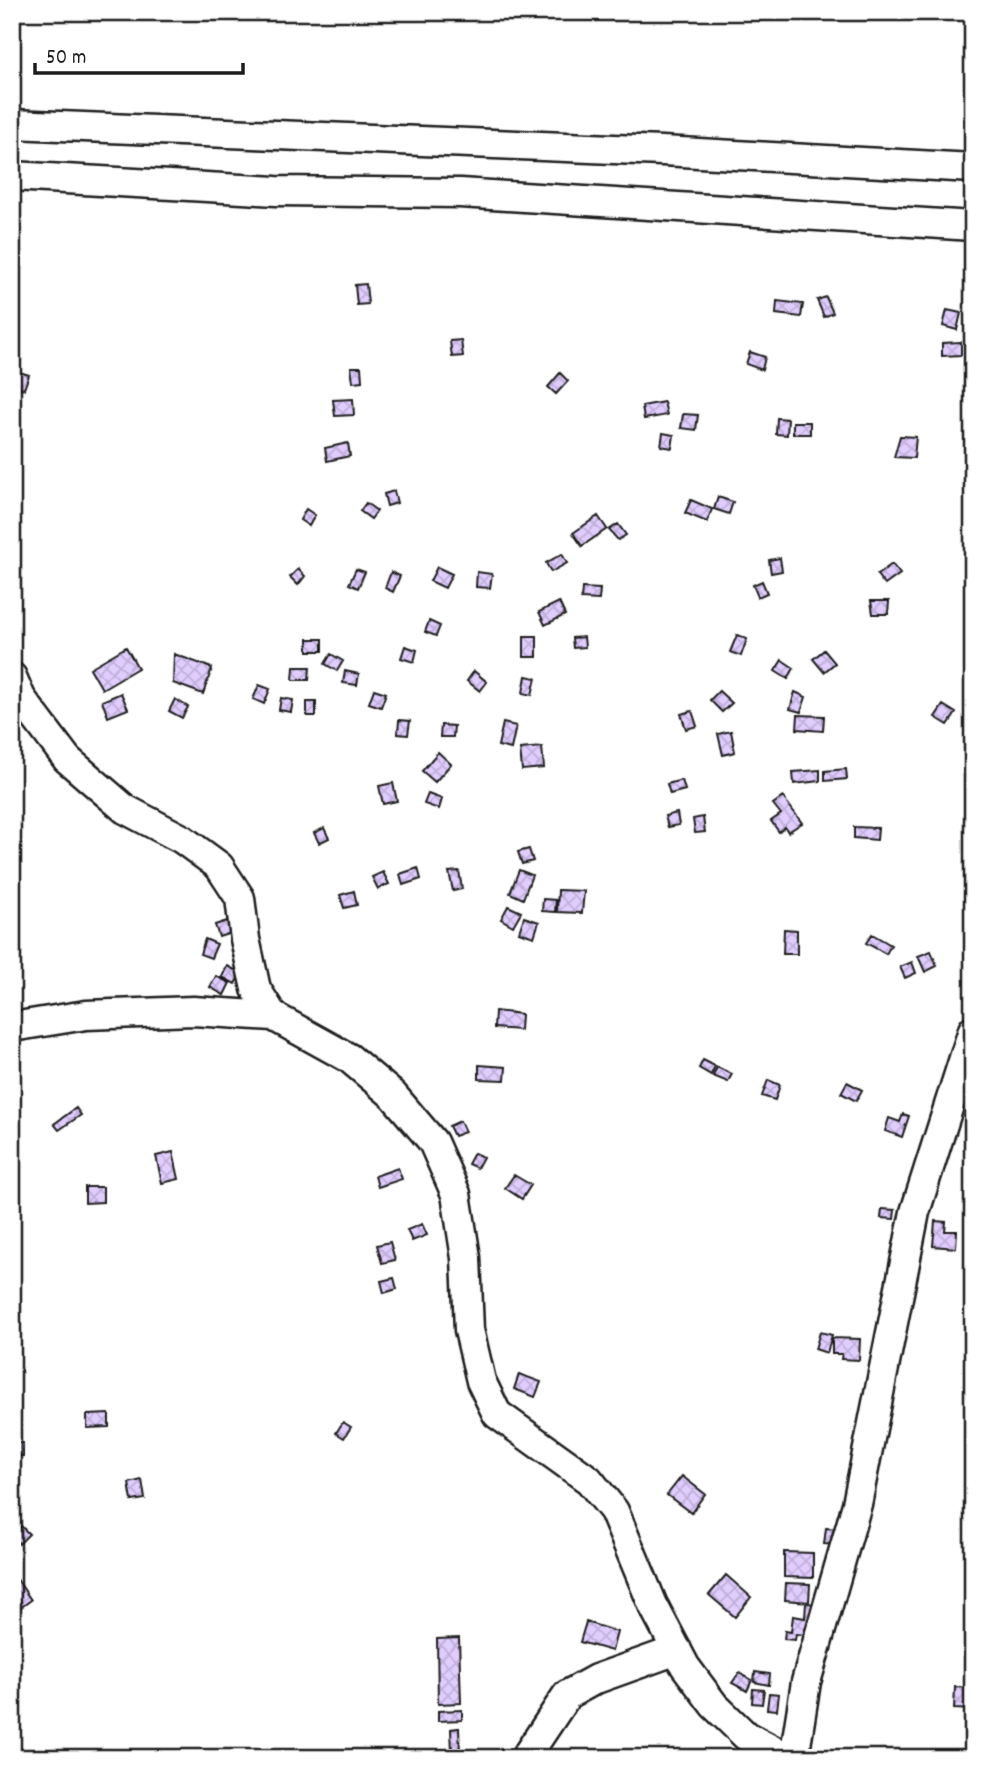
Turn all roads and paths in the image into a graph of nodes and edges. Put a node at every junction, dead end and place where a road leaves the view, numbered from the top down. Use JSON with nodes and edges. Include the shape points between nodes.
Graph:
{"nodes":[{"id":1,"x":12,"y":124,"type":"edge"},
{"id":2,"x":973,"y":168,"type":"edge"},
{"id":3,"x":12,"y":176,"type":"edge"},
{"id":4,"x":973,"y":226,"type":"edge"},
{"id":5,"x":12,"y":677,"type":"edge"},
{"id":6,"x":273,"y":1016,"type":"junction"},
{"id":7,"x":12,"y":1027,"type":"edge"},
{"id":8,"x":973,"y":1030,"type":"edge"},
{"id":9,"x":677,"y":1650,"type":"junction"},
{"id":10,"x":525,"y":1758,"type":"edge"},
{"id":11,"x":788,"y":1758,"type":"edge"},
{"id":12,"x":794,"y":1758,"type":"edge"}],
"edges":[{"from":1,"to":2,"type":"street"},
{"from":3,"to":4,"type":"street","via":[[276,191],[460,193]]},
{"from":5,"to":6,"type":"street","via":[[21,698],[67,759],[125,809],[182,839],[219,866],[240,898],[256,989]]},
{"from":6,"to":7,"type":"street","via":[[193,1011],[86,1015]]},
{"from":6,"to":9,"type":"street","via":[[349,1058],[393,1096],[433,1142],[456,1194],[466,1258],[469,1330],[481,1381],[497,1414],[589,1480],[614,1511]]},
{"from":8,"to":12,"type":"street","via":[[915,1212],[857,1504],[806,1682]]},
{"from":9,"to":10,"type":"street","via":[[596,1679],[567,1695]]},
{"from":9,"to":11,"type":"street","via":[[714,1705],[746,1736]]}]}
